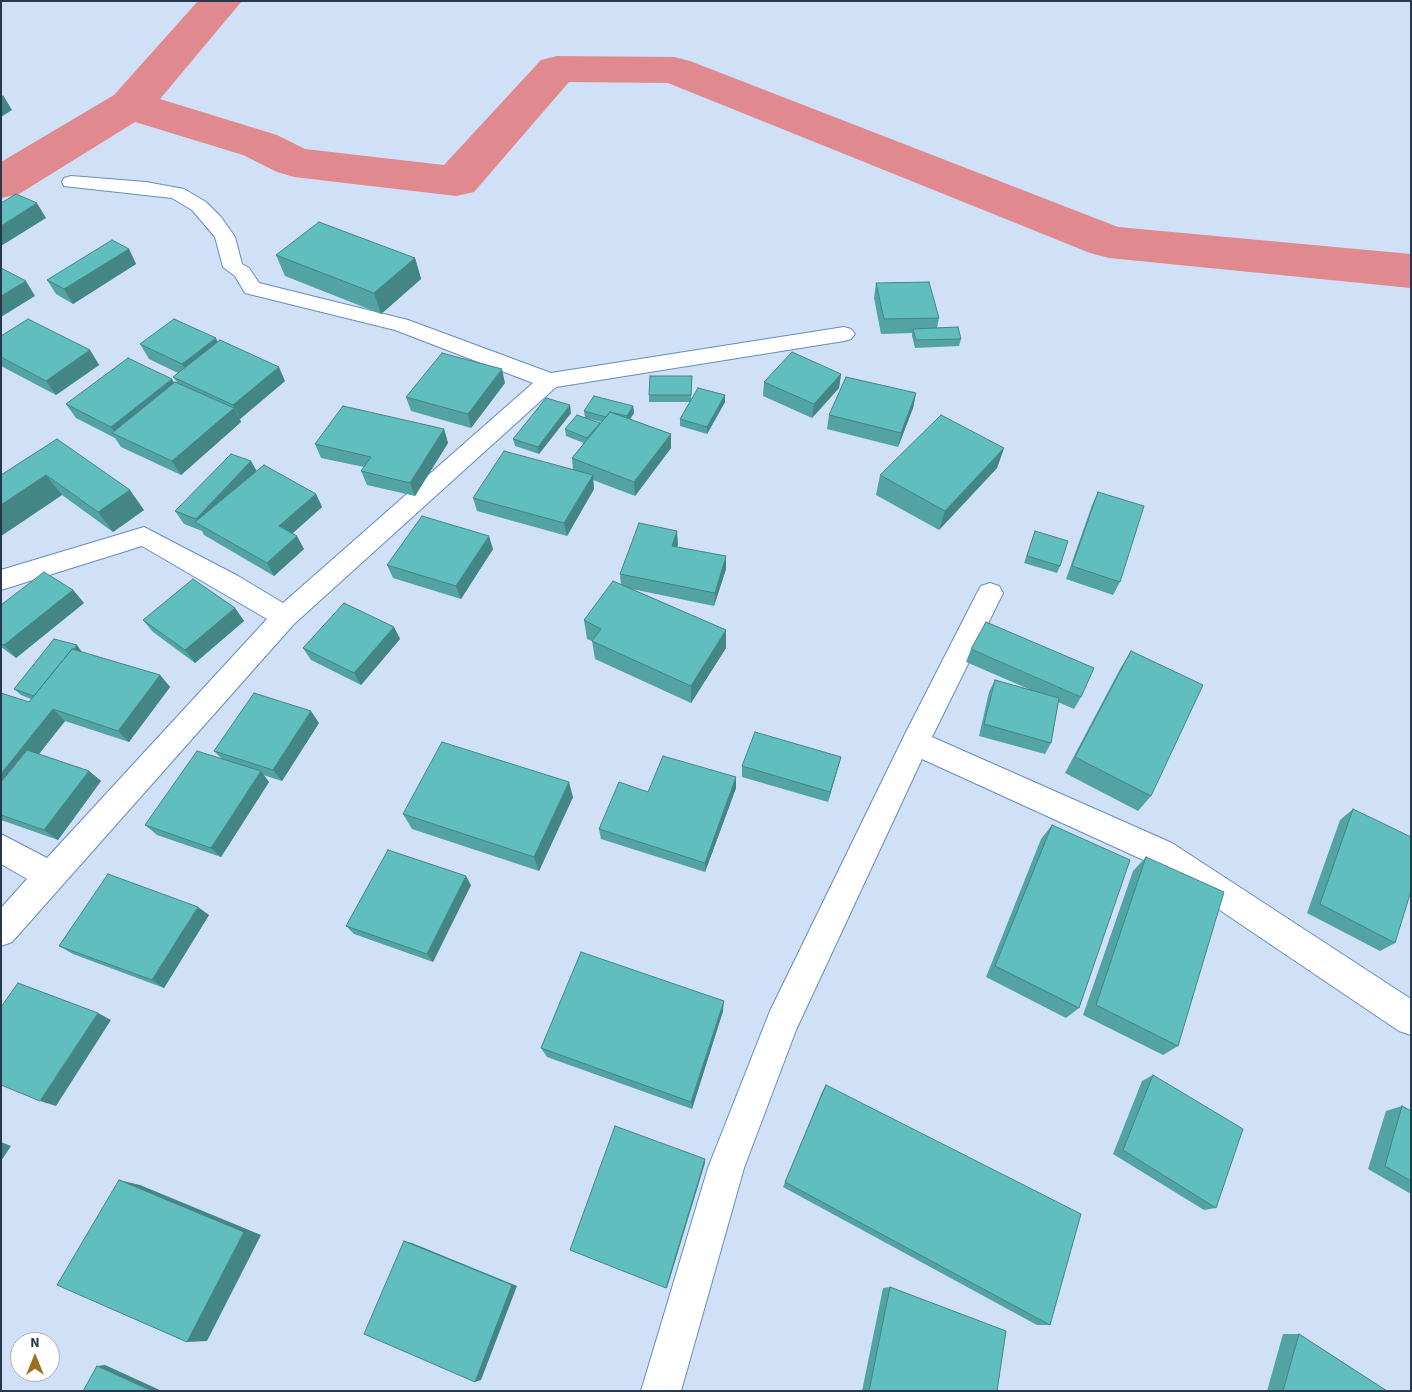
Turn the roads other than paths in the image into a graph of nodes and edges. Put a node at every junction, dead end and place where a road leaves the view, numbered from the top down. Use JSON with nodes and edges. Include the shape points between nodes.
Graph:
{"nodes":[{"id":1,"x":71,"y":182,"type":"dead end"},
{"id":2,"x":844,"y":334,"type":"dead end"},
{"id":3,"x":550,"y":381,"type":"junction"},
{"id":4,"x":1,"y":580,"type":"edge"},
{"id":5,"x":990,"y":593,"type":"dead end"},
{"id":6,"x":285,"y":617,"type":"junction"},
{"id":7,"x":915,"y":743,"type":"junction"},
{"id":8,"x":1,"y":848,"type":"edge"},
{"id":9,"x":50,"y":876,"type":"junction"},
{"id":10,"x":1,"y":931,"type":"edge"},
{"id":11,"x":1411,"y":1019,"type":"edge"},
{"id":12,"x":661,"y":1391,"type":"edge"}],
"edges":[{"from":1,"to":3,"type":"street","via":[[177,193],[199,206],[214,221],[225,237],[233,268],[242,272],[252,288],[401,325]]},
{"from":2,"to":3,"type":"street"},
{"from":3,"to":6,"type":"street"},
{"from":4,"to":6,"type":"street","via":[[144,536]]},
{"from":5,"to":7,"type":"street"},
{"from":6,"to":9,"type":"street"},
{"from":7,"to":11,"type":"street","via":[[1161,853]]},
{"from":7,"to":12,"type":"street","via":[[782,1024],[726,1168]]},
{"from":8,"to":9,"type":"street"},
{"from":9,"to":10,"type":"street"}]}
